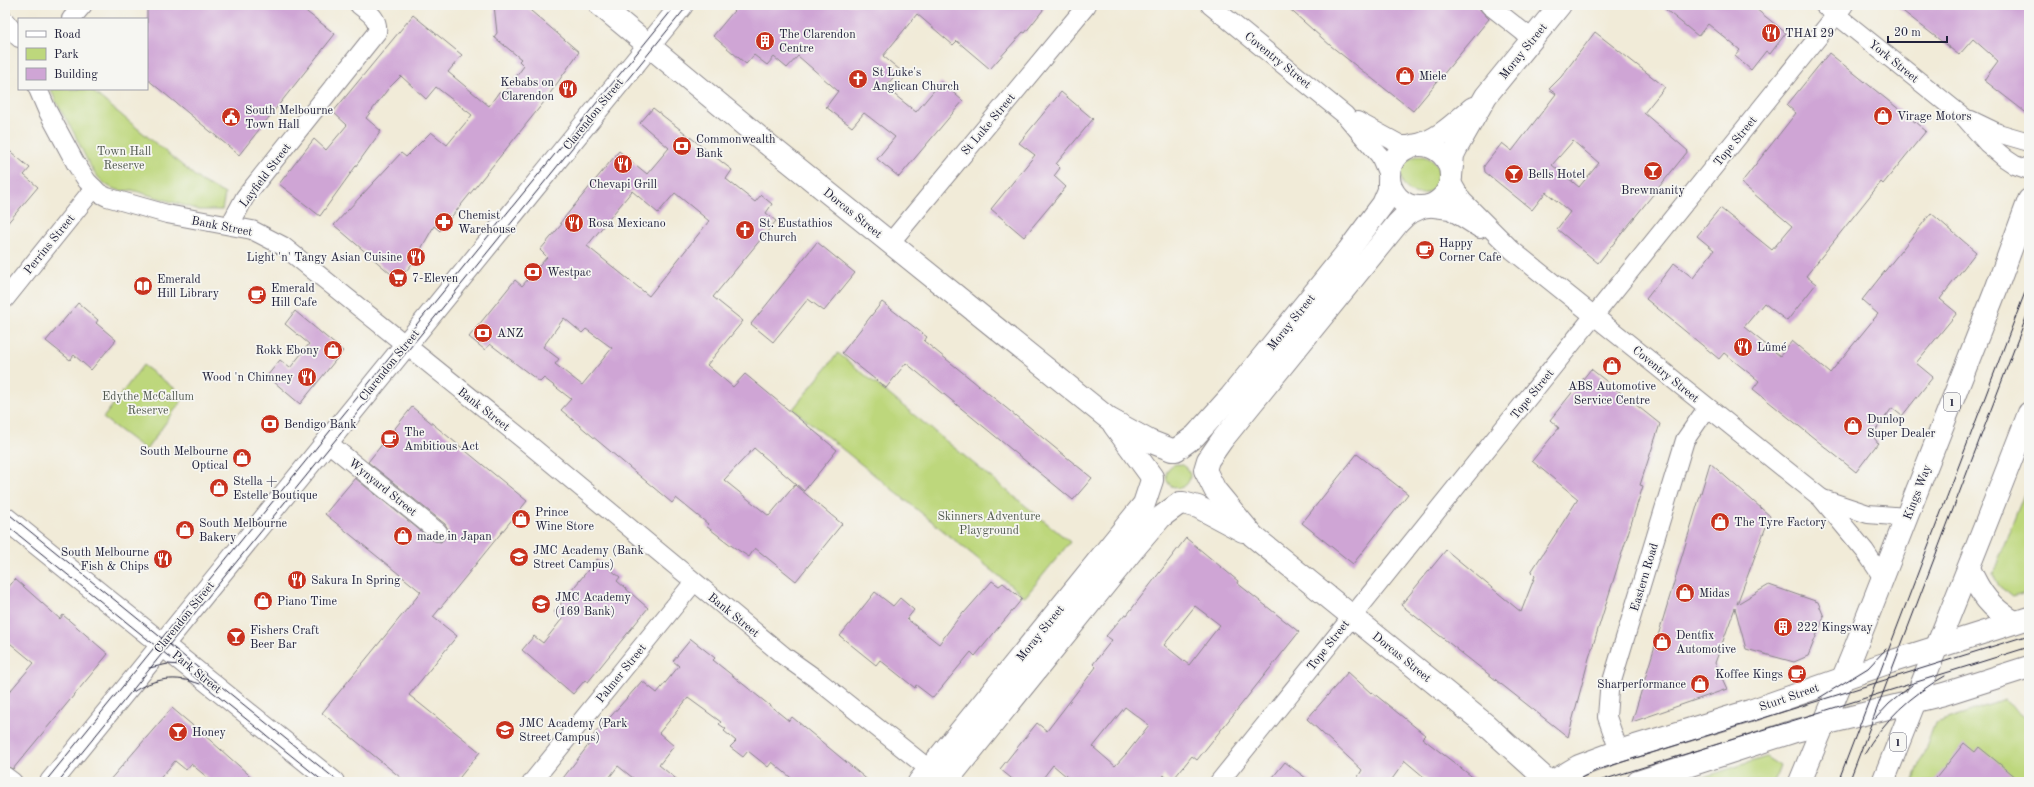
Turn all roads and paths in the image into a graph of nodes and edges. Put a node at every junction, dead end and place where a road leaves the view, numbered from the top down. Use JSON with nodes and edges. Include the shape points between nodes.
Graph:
{"nodes":[{"id":1,"x":83,"y":5,"type":"edge"},
{"id":2,"x":359,"y":5,"type":"edge"},
{"id":3,"x":600,"y":5,"type":"edge"},
{"id":4,"x":682,"y":5,"type":"edge"},
{"id":5,"x":1087,"y":5,"type":"edge"},
{"id":6,"x":1210,"y":5,"type":"edge"},
{"id":7,"x":1489,"y":5,"type":"edge"},
{"id":8,"x":1560,"y":5,"type":"edge"},
{"id":9,"x":1835,"y":8,"type":"edge"},
{"id":10,"x":72,"y":18,"type":"edge"},
{"id":11,"x":5,"y":21,"type":"edge"},
{"id":12,"x":18,"y":37,"type":"edge"},
{"id":13,"x":1532,"y":40,"type":"junction"},
{"id":14,"x":649,"y":45,"type":"junction"},
{"id":15,"x":38,"y":90,"type":"edge"},
{"id":16,"x":1486,"y":96,"type":"junction"},
{"id":17,"x":1346,"y":115,"type":"junction"},
{"id":18,"x":1965,"y":118,"type":"junction"},
{"id":19,"x":2029,"y":142,"type":"edge"},
{"id":20,"x":1415,"y":145,"type":"junction"},
{"id":21,"x":2029,"y":170,"type":"edge"},
{"id":22,"x":1451,"y":178,"type":"junction"},
{"id":23,"x":1389,"y":180,"type":"junction"},
{"id":24,"x":94,"y":188,"type":"junction"},
{"id":25,"x":2029,"y":200,"type":"edge"},
{"id":26,"x":1424,"y":207,"type":"junction"},
{"id":27,"x":230,"y":225,"type":"junction"},
{"id":28,"x":890,"y":242,"type":"junction"},
{"id":29,"x":1512,"y":250,"type":"junction"},
{"id":30,"x":5,"y":299,"type":"edge"},
{"id":31,"x":1594,"y":316,"type":"junction"},
{"id":32,"x":405,"y":346,"type":"junction"},
{"id":33,"x":1707,"y":408,"type":"junction"},
{"id":34,"x":2029,"y":412,"type":"edge"},
{"id":35,"x":1108,"y":419,"type":"junction"},
{"id":36,"x":327,"y":442,"type":"junction"},
{"id":37,"x":1174,"y":450,"type":"junction"},
{"id":38,"x":1205,"y":471,"type":"junction"},
{"id":39,"x":1152,"y":479,"type":"junction"},
{"id":40,"x":1821,"y":498,"type":"junction"},
{"id":41,"x":1181,"y":503,"type":"junction"},
{"id":42,"x":1907,"y":517,"type":"junction"},
{"id":43,"x":5,"y":518,"type":"edge"},
{"id":44,"x":438,"y":532,"type":"dead end"},
{"id":45,"x":1253,"y":536,"type":"junction"},
{"id":46,"x":1969,"y":568,"type":"junction"},
{"id":47,"x":1882,"y":578,"type":"junction"},
{"id":48,"x":694,"y":582,"type":"junction"},
{"id":49,"x":1351,"y":616,"type":"junction"},
{"id":50,"x":2022,"y":620,"type":"edge"},
{"id":51,"x":163,"y":644,"type":"junction"},
{"id":52,"x":1937,"y":647,"type":"junction"},
{"id":53,"x":2028,"y":668,"type":"edge"},
{"id":54,"x":1844,"y":678,"type":"junction"},
{"id":55,"x":1913,"y":703,"type":"junction"},
{"id":56,"x":1823,"y":723,"type":"junction"},
{"id":57,"x":1619,"y":751,"type":"junction"},
{"id":58,"x":5,"y":776,"type":"edge"},
{"id":59,"x":937,"y":779,"type":"edge"},
{"id":60,"x":13,"y":782,"type":"edge"},
{"id":61,"x":51,"y":782,"type":"edge"},
{"id":62,"x":333,"y":782,"type":"edge"},
{"id":63,"x":532,"y":782,"type":"edge"},
{"id":64,"x":1219,"y":782,"type":"edge"},
{"id":65,"x":1550,"y":782,"type":"edge"},
{"id":66,"x":1638,"y":782,"type":"edge"},
{"id":67,"x":1800,"y":782,"type":"edge"},
{"id":68,"x":1883,"y":782,"type":"edge"}],
"edges":[{"from":1,"to":10,"type":"street"},
{"from":2,"to":27,"type":"street","name":"Layfield Street","via":[[375,18],[377,32],[245,198]]},
{"from":3,"to":14,"type":"main road","name":"Dorcas Street"},
{"from":4,"to":14,"type":"main road","name":"Clarendon Street"},
{"from":5,"to":28,"type":"street","name":"St Luke Street"},
{"from":6,"to":17,"type":"street","name":"Coventry Street"},
{"from":7,"to":13,"type":"street"},
{"from":8,"to":13,"type":"main road","name":"Moray Street"},
{"from":9,"to":18,"type":"street","name":"York Street"},
{"from":9,"to":31,"type":"street","name":"Tope Street"},
{"from":11,"to":12,"type":"street"},
{"from":13,"to":16,"type":"main road","name":"Moray Street"},
{"from":14,"to":28,"type":"main road","name":"Dorcas Street"},
{"from":14,"to":32,"type":"main road","name":"Clarendon Street"},
{"from":15,"to":24,"type":"street","name":"Bank Street","via":[[76,164]]},
{"from":16,"to":20,"type":"main road","name":"Moray Street","via":[[1441,134],[1432,140]]},
{"from":16,"to":22,"type":"main road","name":"Moray Street","via":[[1456,147]]},
{"from":17,"to":20,"type":"street","name":"Coventry Street","via":[[1401,145]]},
{"from":17,"to":23,"type":"street","name":"Coventry Street","via":[[1380,156]]},
{"from":18,"to":19,"type":"street","name":"York Street","via":[[1998,133]]},
{"from":18,"to":21,"type":"street","name":"York Street","via":[[2006,159]]},
{"from":20,"to":22,"type":"main road","via":[[1429,146],[1439,151],[1447,160]]},
{"from":20,"to":23,"type":"main road","via":[[1402,150],[1395,157],[1390,167]]},
{"from":22,"to":26,"type":"main road","via":[[1444,196],[1436,203]]},
{"from":22,"to":29,"type":"street","name":"Coventry Street","via":[[1466,204]]},
{"from":23,"to":26,"type":"main road","via":[[1399,199],[1409,205]]},
{"from":23,"to":37,"type":"main road","name":"Moray Street","via":[[1389,190],[1383,204],[1348,251],[1231,396],[1193,438]]},
{"from":24,"to":27,"type":"street","name":"Bank Street","via":[[107,197],[167,214]]},
{"from":24,"to":30,"type":"street","name":"Perrins Street"},
{"from":25,"to":42,"type":"main road","name":"Kings Way","number":"1"},
{"from":26,"to":29,"type":"street","name":"Coventry Street","via":[[1454,211]]},
{"from":26,"to":38,"type":"main road","name":"Moray Street","via":[[1407,214],[1398,223],[1222,440],[1208,460]]},
{"from":27,"to":32,"type":"street","name":"Bank Street","via":[[252,230],[283,246]]},
{"from":28,"to":35,"type":"main road","name":"Dorcas Street"},
{"from":29,"to":31,"type":"street","name":"Coventry Street"},
{"from":31,"to":33,"type":"street","name":"Coventry Street"},
{"from":31,"to":49,"type":"street","name":"Tope Street"},
{"from":32,"to":36,"type":"main road","name":"Clarendon Street"},
{"from":32,"to":48,"type":"street","name":"Bank Street","via":[[525,441]]},
{"from":33,"to":40,"type":"street","name":"Coventry Street"},
{"from":33,"to":57,"type":"street","name":"Eastern Road","via":[[1685,440],[1609,691],[1607,717]]},
{"from":34,"to":46,"type":"main road","number":"1"},
{"from":35,"to":37,"type":"main road","name":"Dorcas Street","via":[[1149,441]]},
{"from":35,"to":39,"type":"main road","name":"Dorcas Street"},
{"from":36,"to":44,"type":"street","name":"Wynyard Street"},
{"from":36,"to":51,"type":"main road","name":"Clarendon Street"},
{"from":37,"to":38,"type":"main road","via":[[1192,453],[1200,460]]},
{"from":37,"to":39,"type":"main road","via":[[1157,460]]},
{"from":38,"to":41,"type":"main road","via":[[1205,484],[1199,495],[1189,502]]},
{"from":38,"to":45,"type":"main road","name":"Dorcas Street","via":[[1215,490]]},
{"from":39,"to":41,"type":"main road","via":[[1159,495],[1168,501]]},
{"from":39,"to":59,"type":"main road","name":"Moray Street","via":[[1144,504]]},
{"from":40,"to":42,"type":"street","name":"Coventry Street","via":[[1868,514]]},
{"from":40,"to":47,"type":"street","name":"Coventry Street","via":[[1865,552]]},
{"from":41,"to":45,"type":"main road","name":"Dorcas Street","via":[[1198,506]]},
{"from":41,"to":59,"type":"main road","name":"Moray Street","via":[[1164,514]]},
{"from":42,"to":47,"type":"main road","name":"Kings Way","number":"1"},
{"from":43,"to":51,"type":"main road","name":"Park Street"},
{"from":45,"to":49,"type":"main road","name":"Dorcas Street"},
{"from":46,"to":50,"type":"main road","via":[[1994,609]]},
{"from":46,"to":52,"type":"main road","number":"1"},
{"from":47,"to":54,"type":"main road","name":"Kings Way","number":"1"},
{"from":48,"to":59,"type":"street","name":"Bank Street"},
{"from":48,"to":63,"type":"street","name":"Palmer Street"},
{"from":49,"to":64,"type":"street","name":"Tope Street"},
{"from":49,"to":65,"type":"main road","name":"Dorcas Street","via":[[1485,724]]},
{"from":50,"to":52,"type":"main road","name":"Sturt Street"},
{"from":51,"to":61,"type":"main road","name":"Clarendon Street"},
{"from":51,"to":62,"type":"main road","name":"Park Street"},
{"from":52,"to":54,"type":"main road","name":"Sturt Street"},
{"from":52,"to":55,"type":"main road","number":"1"},
{"from":53,"to":55,"type":"main road"},
{"from":54,"to":56,"type":"main road","name":"Kings Way","number":"1"},
{"from":54,"to":57,"type":"main road","name":"Sturt Street"},
{"from":55,"to":56,"type":"main road"},
{"from":55,"to":68,"type":"main road","number":"1"},
{"from":56,"to":66,"type":"main road"},
{"from":56,"to":67,"type":"main road","name":"Kings Way","number":"1"},
{"from":57,"to":65,"type":"main road","name":"Sturt Street","via":[[1579,766]]},
{"from":58,"to":60,"type":"street"}]}
